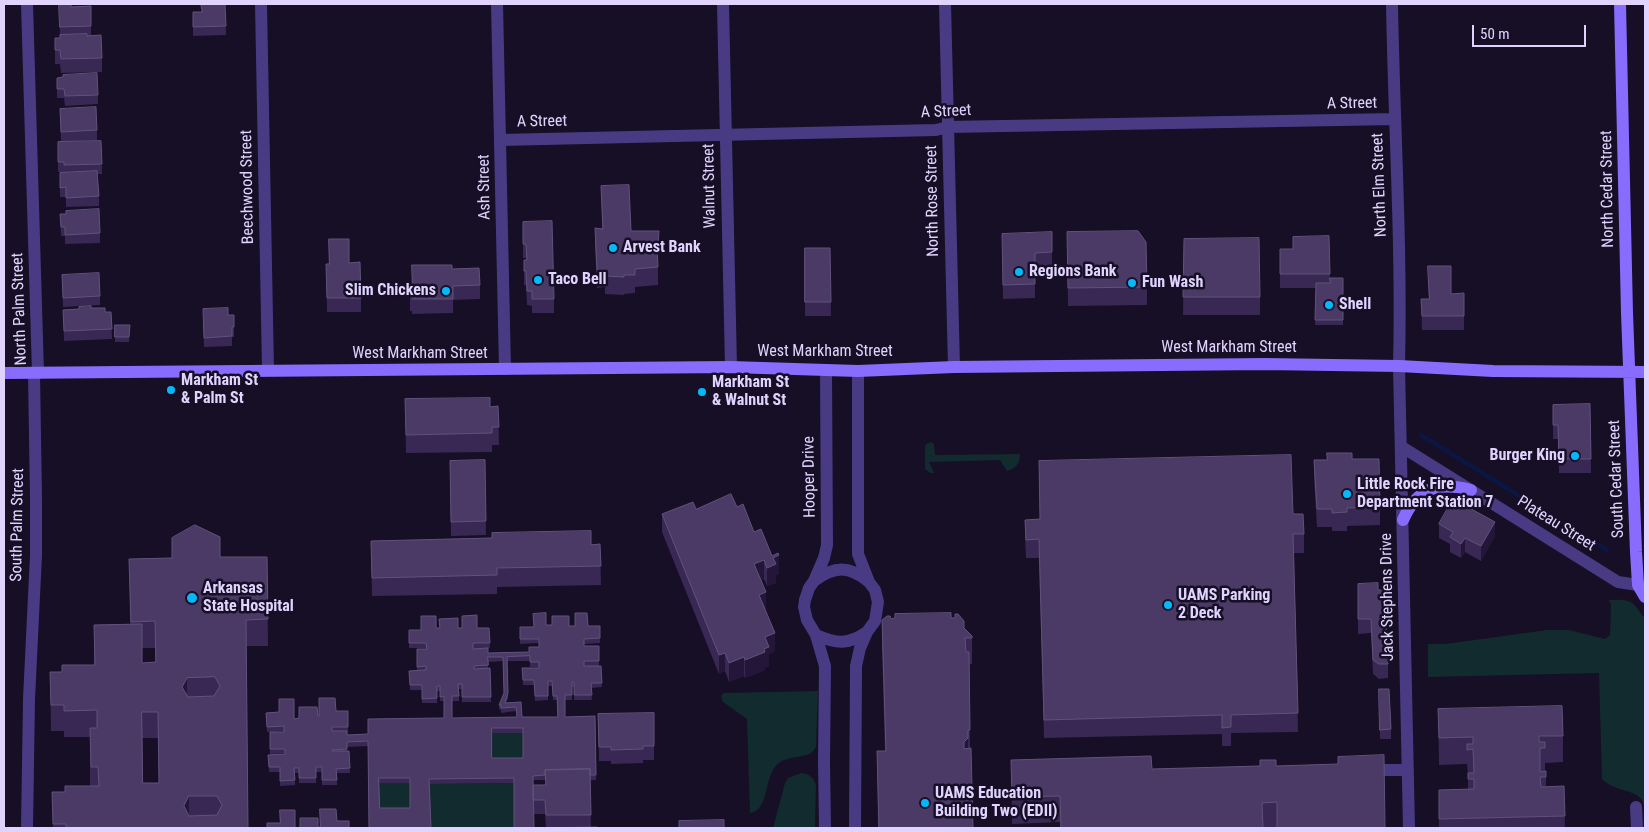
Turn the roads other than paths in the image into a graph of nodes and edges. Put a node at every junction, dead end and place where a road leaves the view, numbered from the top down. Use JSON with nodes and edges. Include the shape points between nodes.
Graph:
{"nodes":[{"id":1,"x":27,"y":4,"type":"edge"},
{"id":2,"x":260,"y":4,"type":"edge"},
{"id":3,"x":497,"y":4,"type":"edge"},
{"id":4,"x":723,"y":4,"type":"edge"},
{"id":5,"x":946,"y":4,"type":"edge"},
{"id":6,"x":1392,"y":4,"type":"edge"},
{"id":7,"x":1620,"y":4,"type":"edge"},
{"id":8,"x":1394,"y":119,"type":"junction"},
{"id":9,"x":948,"y":127,"type":"junction"},
{"id":10,"x":726,"y":134,"type":"junction"},
{"id":11,"x":500,"y":140,"type":"junction"},
{"id":12,"x":1400,"y":366,"type":"junction"},
{"id":13,"x":954,"y":367,"type":"junction"},
{"id":14,"x":731,"y":368,"type":"junction"},
{"id":15,"x":505,"y":369,"type":"junction"},
{"id":16,"x":268,"y":370,"type":"junction"},
{"id":17,"x":826,"y":370,"type":"junction"},
{"id":18,"x":858,"y":371,"type":"junction"},
{"id":19,"x":1630,"y":372,"type":"junction"},
{"id":20,"x":1645,"y":372,"type":"edge"},
{"id":21,"x":4,"y":373,"type":"edge"},
{"id":22,"x":36,"y":373,"type":"junction"},
{"id":23,"x":1402,"y":448,"type":"junction"},
{"id":24,"x":1471,"y":490,"type":"junction"},
{"id":25,"x":1403,"y":520,"type":"junction"},
{"id":26,"x":814,"y":581,"type":"junction"},
{"id":27,"x":869,"y":582,"type":"junction"},
{"id":28,"x":1642,"y":587,"type":"edge"},
{"id":29,"x":1645,"y":597,"type":"edge"},
{"id":30,"x":867,"y":632,"type":"junction"},
{"id":31,"x":816,"y":635,"type":"junction"},
{"id":32,"x":1408,"y":770,"type":"junction"},
{"id":33,"x":1358,"y":771,"type":"edge"},
{"id":34,"x":1636,"y":807,"type":"dead end"},
{"id":35,"x":27,"y":828,"type":"edge"},
{"id":36,"x":825,"y":828,"type":"edge"},
{"id":37,"x":855,"y":828,"type":"edge"},
{"id":38,"x":1410,"y":828,"type":"edge"},
{"id":39,"x":1637,"y":828,"type":"edge"}],
"edges":[{"from":1,"to":22,"type":"street","name":"North Palm Street"},
{"from":2,"to":16,"type":"street","name":"Beechwood Street"},
{"from":3,"to":11,"type":"street","name":"Ash Street"},
{"from":4,"to":10,"type":"street","name":"Walnut Street"},
{"from":5,"to":9,"type":"street","name":"North Rose Street"},
{"from":6,"to":8,"type":"street","name":"North Elm Street"},
{"from":7,"to":19,"type":"main road","name":"North Cedar Street"},
{"from":8,"to":9,"type":"street","name":"A Street"},
{"from":8,"to":12,"type":"street","name":"North Elm Street","via":[[1401,294]]},
{"from":9,"to":10,"type":"street","name":"A Street","via":[[936,130]]},
{"from":9,"to":13,"type":"street","name":"North Rose Street"},
{"from":10,"to":11,"type":"street","name":"A Street"},
{"from":10,"to":14,"type":"street","name":"Walnut Street"},
{"from":11,"to":15,"type":"street","name":"Ash Street"},
{"from":12,"to":13,"type":"main road","name":"West Markham Street"},
{"from":12,"to":19,"type":"main road","name":"West Markham Street"},
{"from":12,"to":23,"type":"street","name":"Jack Stephens Drive"},
{"from":13,"to":18,"type":"main road","name":"West Markham Street"},
{"from":14,"to":15,"type":"main road","name":"West Markham Street"},
{"from":14,"to":17,"type":"main road","name":"West Markham Street"},
{"from":15,"to":16,"type":"main road","name":"West Markham Street"},
{"from":16,"to":22,"type":"main road","name":"West Markham Street"},
{"from":17,"to":18,"type":"main road","name":"West Markham Street"},
{"from":17,"to":26,"type":"street","name":"Hooper Drive","via":[[827,545]]},
{"from":18,"to":27,"type":"street","via":[[858,554]]},
{"from":19,"to":20,"type":"main road","name":"West Markham Street"},
{"from":19,"to":28,"type":"main road","name":"South Cedar Street","via":[[1635,525]]},
{"from":21,"to":22,"type":"main road","name":"West Markham Street"},
{"from":22,"to":35,"type":"street","name":"South Palm Street","via":[[36,547]]},
{"from":23,"to":24,"type":"street","name":"Plateau Street"},
{"from":23,"to":25,"type":"street","name":"Jack Stephens Drive"},
{"from":24,"to":25,"type":"main road","via":[[1449,486],[1429,489],[1413,501]]},
{"from":24,"to":28,"type":"street","name":"Plateau Street","via":[[1618,582]]},
{"from":25,"to":32,"type":"street","name":"Jack Stephens Drive"},
{"from":26,"to":27,"type":"street","via":[[838,569],[850,570]]},
{"from":26,"to":31,"type":"street","name":"Hooper Drive","via":[[804,607]]},
{"from":27,"to":30,"type":"street","via":[[878,602],[875,621]]},
{"from":28,"to":29,"type":"main road"},
{"from":30,"to":31,"type":"street","via":[[842,643]]},
{"from":30,"to":37,"type":"street","via":[[856,666]]},
{"from":31,"to":36,"type":"street","name":"Hooper Drive","via":[[826,666]]},
{"from":32,"to":33,"type":"street"},
{"from":32,"to":38,"type":"street","name":"Jack Stephens Drive"},
{"from":34,"to":39,"type":"street"}]}
